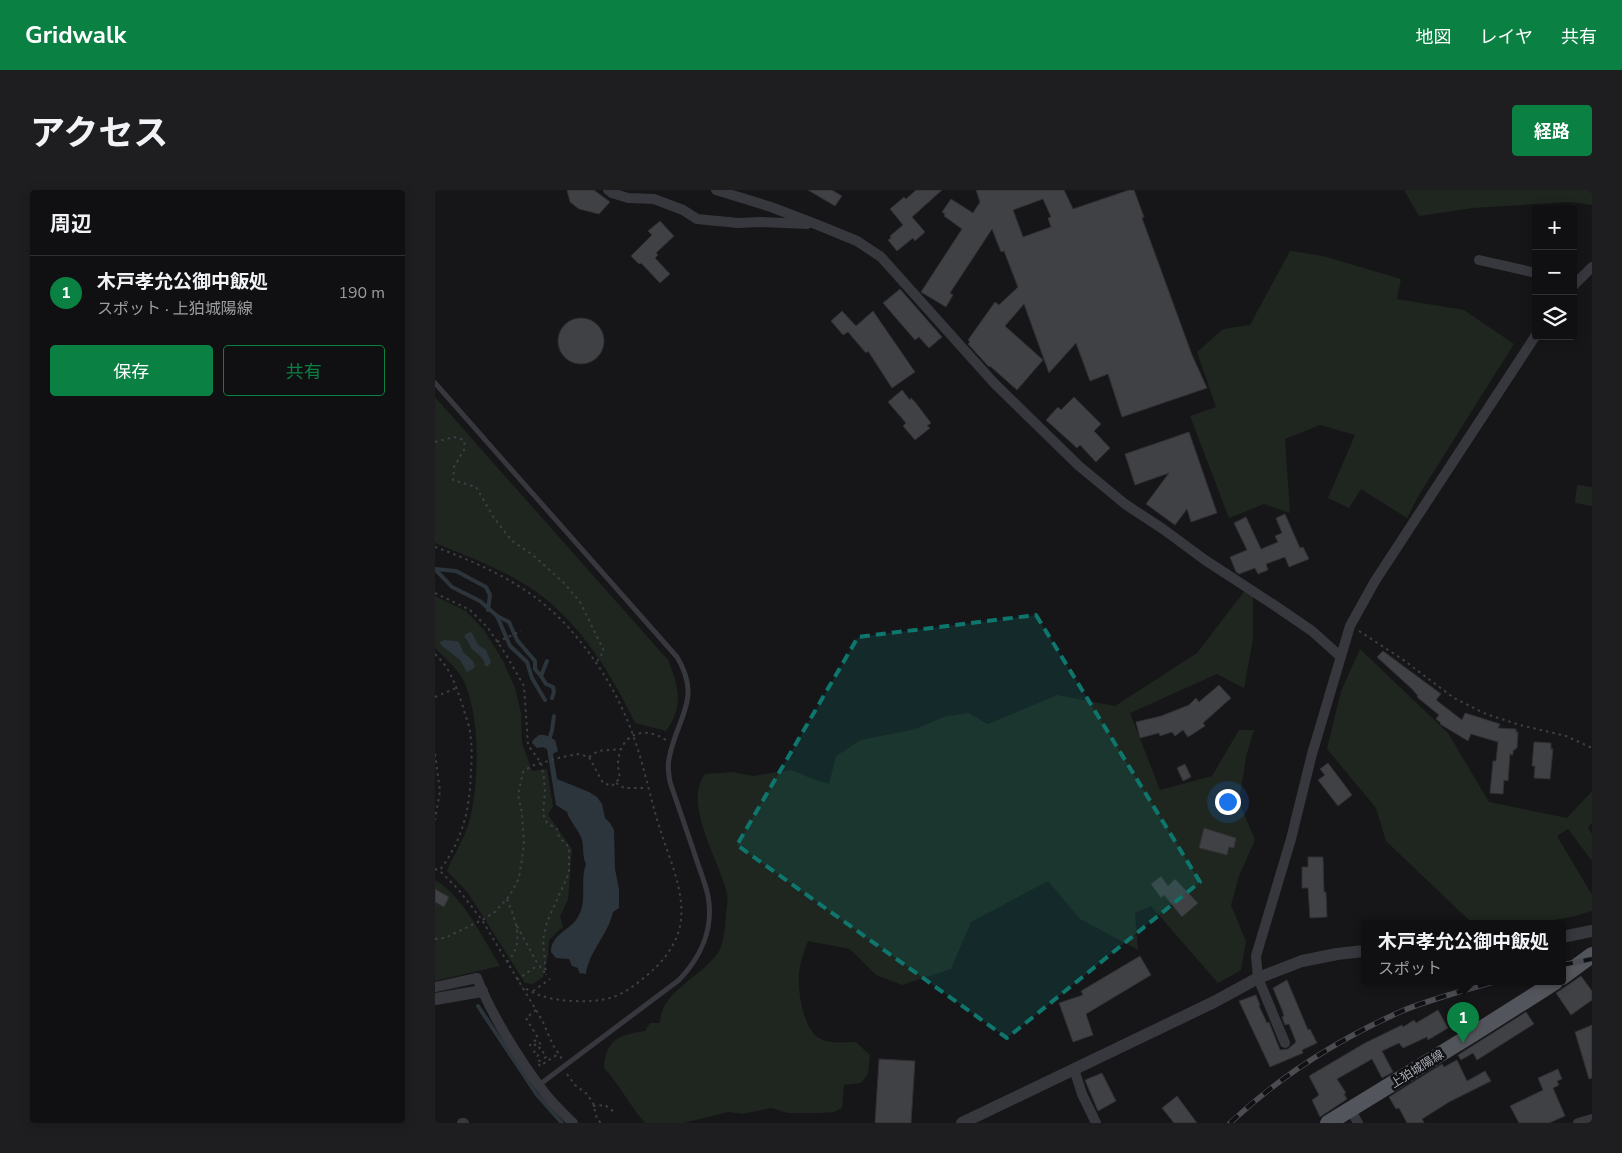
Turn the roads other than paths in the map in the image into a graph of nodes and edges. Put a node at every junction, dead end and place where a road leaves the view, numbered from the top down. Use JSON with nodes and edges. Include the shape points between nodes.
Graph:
{"nodes":[{"id":1,"x":608,"y":190,"type":"edge"},
{"id":2,"x":717,"y":190,"type":"edge"},
{"id":3,"x":818,"y":225,"type":"junction"},
{"id":4,"x":1479,"y":260,"type":"dead end"},
{"id":5,"x":1592,"y":268,"type":"edge"},
{"id":6,"x":1532,"y":272,"type":"edge"},
{"id":7,"x":1577,"y":280,"type":"edge"},
{"id":8,"x":1533,"y":340,"type":"edge"},
{"id":9,"x":435,"y":383,"type":"edge"},
{"id":10,"x":1341,"y":657,"type":"junction"},
{"id":11,"x":1592,"y":931,"type":"edge"},
{"id":12,"x":1566,"y":936,"type":"edge"},
{"id":13,"x":1361,"y":951,"type":"edge"},
{"id":14,"x":1592,"y":955,"type":"edge"},
{"id":15,"x":1566,"y":974,"type":"edge"},
{"id":16,"x":1258,"y":978,"type":"junction"},
{"id":17,"x":1551,"y":985,"type":"edge"},
{"id":18,"x":435,"y":987,"type":"edge"},
{"id":19,"x":482,"y":991,"type":"junction"},
{"id":20,"x":435,"y":999,"type":"edge"},
{"id":21,"x":1285,"y":1043,"type":"dead end"},
{"id":22,"x":1074,"y":1069,"type":"junction"},
{"id":23,"x":539,"y":1085,"type":"junction"},
{"id":24,"x":1355,"y":1117,"type":"edge"},
{"id":25,"x":1592,"y":1119,"type":"edge"},
{"id":26,"x":964,"y":1122,"type":"edge"},
{"id":27,"x":573,"y":1123,"type":"edge"},
{"id":28,"x":1096,"y":1123,"type":"edge"},
{"id":29,"x":1329,"y":1123,"type":"edge"},
{"id":30,"x":1578,"y":1123,"type":"edge"}],
"edges":[{"from":1,"to":3,"type":"street","via":[[628,198],[654,199],[697,219]]},
{"from":2,"to":3,"type":"street"},
{"from":3,"to":10,"type":"street","via":[[857,241],[881,257],[994,382],[1079,466],[1125,504],[1312,631]]},
{"from":4,"to":6,"type":"street"},
{"from":5,"to":7,"type":"street"},
{"from":8,"to":10,"type":"street","via":[[1375,581],[1350,626]]},
{"from":9,"to":23,"type":"lane","via":[[677,657],[687,678],[686,710],[671,750],[668,770],[708,895],[706,937],[700,953],[679,980]]},
{"from":10,"to":16,"type":"street","via":[[1256,956]]},
{"from":11,"to":12,"type":"street"},
{"from":13,"to":16,"type":"street","via":[[1302,961]]},
{"from":14,"to":15,"type":"main road"},
{"from":16,"to":21,"type":"street"},
{"from":16,"to":22,"type":"street"},
{"from":17,"to":24,"type":"main road","name":"上狛城陽線"},
{"from":18,"to":19,"type":"street","via":[[477,978]]},
{"from":19,"to":20,"type":"street"},
{"from":19,"to":23,"type":"street"},
{"from":22,"to":26,"type":"street"},
{"from":22,"to":28,"type":"street"},
{"from":23,"to":27,"type":"street"},
{"from":24,"to":29,"type":"main road","name":"上狛城陽線"},
{"from":25,"to":30,"type":"street"}]}
